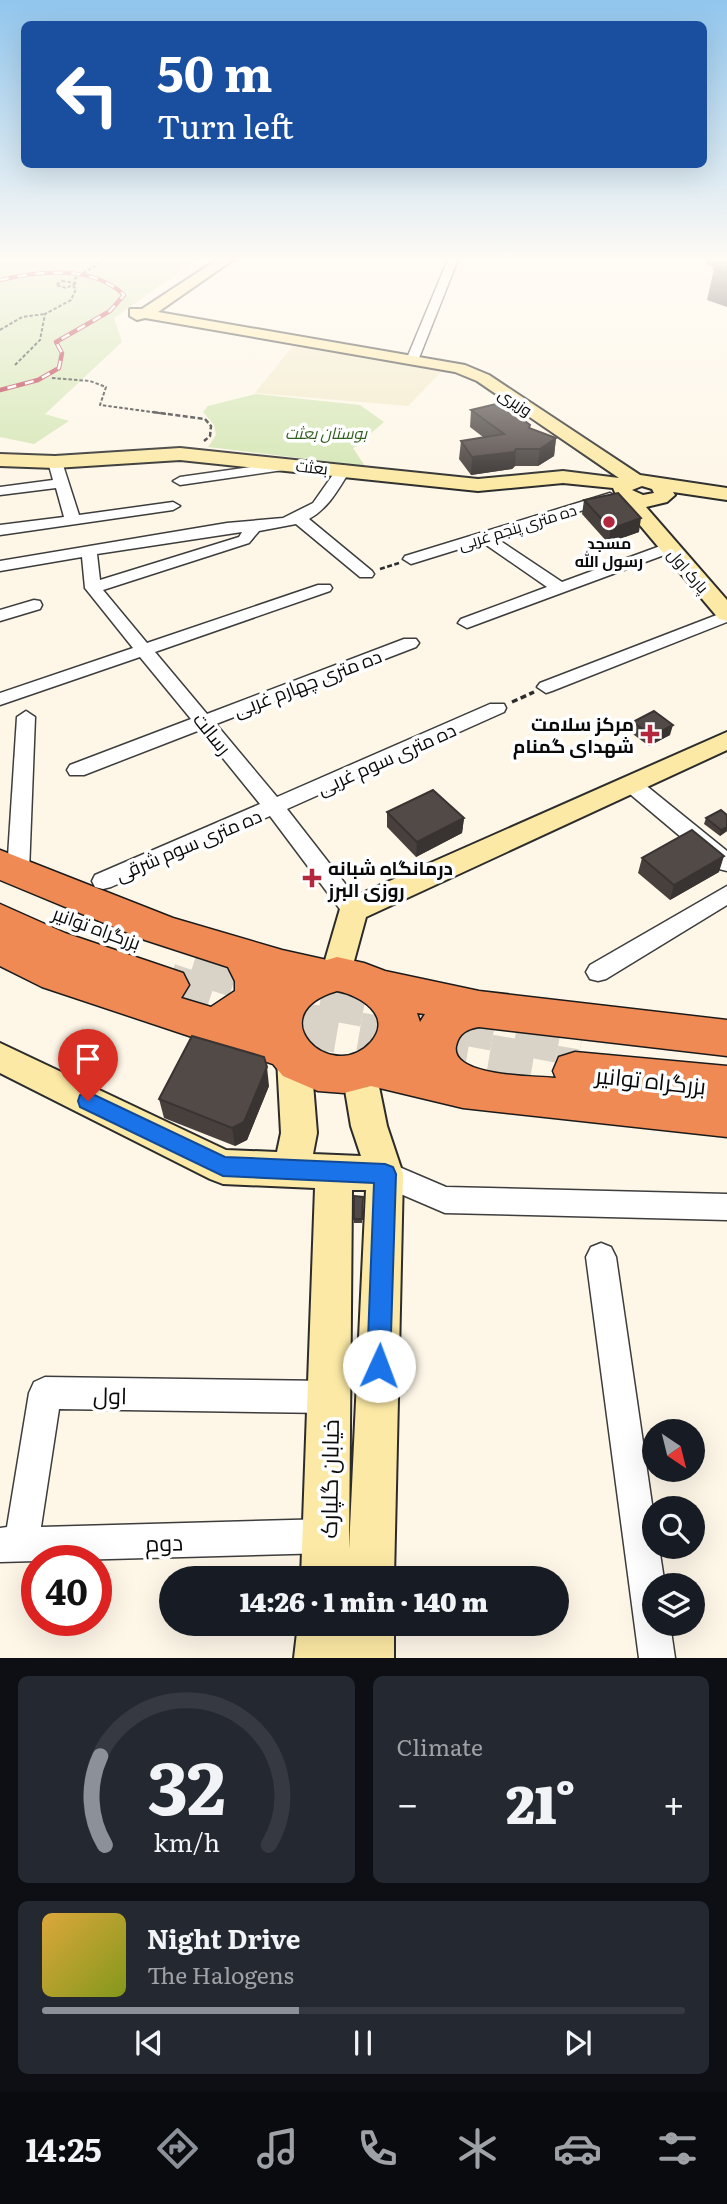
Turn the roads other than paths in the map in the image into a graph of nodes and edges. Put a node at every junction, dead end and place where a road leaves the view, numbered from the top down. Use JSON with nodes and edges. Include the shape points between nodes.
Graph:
{"nodes":[{"id":1,"x":270,"y":334,"type":"edge"},
{"id":2,"x":423,"y":334,"type":"edge"},
{"id":3,"x":413,"y":358,"type":"junction"},
{"id":4,"x":0,"y":460,"type":"edge"},
{"id":5,"x":55,"y":462,"type":"junction"},
{"id":6,"x":297,"y":464,"type":"junction"},
{"id":7,"x":344,"y":469,"type":"junction"},
{"id":8,"x":180,"y":481,"type":"dead end"},
{"id":9,"x":61,"y":483,"type":"junction"},
{"id":10,"x":626,"y":488,"type":"junction"},
{"id":11,"x":660,"y":489,"type":"junction"},
{"id":12,"x":0,"y":491,"type":"edge"},
{"id":13,"x":727,"y":494,"type":"edge"},
{"id":14,"x":173,"y":506,"type":"dead end"},
{"id":15,"x":297,"y":517,"type":"junction"},
{"id":16,"x":73,"y":520,"type":"junction"},
{"id":17,"x":653,"y":526,"type":"junction"},
{"id":18,"x":254,"y":528,"type":"junction"},
{"id":19,"x":0,"y":530,"type":"edge"},
{"id":20,"x":483,"y":537,"type":"junction"},
{"id":21,"x":669,"y":548,"type":"junction"},
{"id":22,"x":89,"y":551,"type":"junction"},
{"id":23,"x":411,"y":559,"type":"road end"},
{"id":24,"x":0,"y":566,"type":"edge"},
{"id":25,"x":366,"y":574,"type":"road end"},
{"id":26,"x":93,"y":588,"type":"junction"},
{"id":27,"x":324,"y":588,"type":"dead end"},
{"id":28,"x":559,"y":588,"type":"junction"},
{"id":29,"x":34,"y":605,"type":"dead end"},
{"id":30,"x":727,"y":615,"type":"edge"},
{"id":31,"x":0,"y":616,"type":"edge"},
{"id":32,"x":467,"y":623,"type":"dead end"},
{"id":33,"x":410,"y":643,"type":"dead end"},
{"id":34,"x":144,"y":650,"type":"junction"},
{"id":35,"x":546,"y":687,"type":"road end"},
{"id":36,"x":0,"y":699,"type":"edge"},
{"id":37,"x":497,"y":708,"type":"road end"},
{"id":38,"x":26,"y":717,"type":"dead end"},
{"id":39,"x":203,"y":722,"type":"junction"},
{"id":40,"x":727,"y":740,"type":"edge"},
{"id":41,"x":77,"y":770,"type":"dead end"},
{"id":42,"x":631,"y":784,"type":"junction"},
{"id":43,"x":274,"y":807,"type":"junction"},
{"id":44,"x":727,"y":863,"type":"edge"},
{"id":45,"x":6,"y":876,"type":"edge"},
{"id":46,"x":103,"y":881,"type":"dead end"},
{"id":47,"x":727,"y":894,"type":"edge"},
{"id":48,"x":353,"y":910,"type":"junction"},
{"id":49,"x":0,"y":919,"type":"edge"},
{"id":50,"x":0,"y":947,"type":"edge"},
{"id":51,"x":242,"y":956,"type":"junction"},
{"id":52,"x":598,"y":972,"type":"dead end"},
{"id":53,"x":330,"y":975,"type":"junction"},
{"id":54,"x":380,"y":986,"type":"junction"},
{"id":55,"x":479,"y":1009,"type":"junction"},
{"id":56,"x":209,"y":1026,"type":"junction"},
{"id":57,"x":727,"y":1038,"type":"edge"},
{"id":58,"x":290,"y":1054,"type":"junction"},
{"id":59,"x":0,"y":1057,"type":"edge"},
{"id":60,"x":727,"y":1061,"type":"edge"},
{"id":61,"x":365,"y":1069,"type":"junction"},
{"id":62,"x":727,"y":1086,"type":"edge"},
{"id":63,"x":463,"y":1088,"type":"junction"},
{"id":64,"x":727,"y":1116,"type":"edge"},
{"id":65,"x":292,"y":1169,"type":"junction"},
{"id":66,"x":334,"y":1170,"type":"junction"},
{"id":67,"x":385,"y":1174,"type":"junction"},
{"id":68,"x":727,"y":1207,"type":"edge"},
{"id":69,"x":601,"y":1258,"type":"dead end"},
{"id":70,"x":329,"y":1397,"type":"junction"},
{"id":71,"x":328,"y":1536,"type":"junction"},
{"id":72,"x":10,"y":1545,"type":"edge"},
{"id":73,"x":326,"y":1566,"type":"edge"},
{"id":74,"x":371,"y":1566,"type":"edge"},
{"id":75,"x":321,"y":1636,"type":"edge"},
{"id":76,"x":370,"y":1636,"type":"edge"},
{"id":77,"x":319,"y":1658,"type":"edge"},
{"id":78,"x":369,"y":1658,"type":"edge"},
{"id":79,"x":657,"y":1658,"type":"edge"}],
"edges":[{"from":1,"to":3,"type":"main road","name":"وزیری"},
{"from":2,"to":3,"type":"street"},
{"from":3,"to":10,"type":"main road","name":"وزیری","via":[[483,378]]},
{"from":4,"to":5,"type":"main road","name":"بعثت"},
{"from":5,"to":6,"type":"main road","name":"بعثت","via":[[186,455]]},
{"from":5,"to":9,"type":"street"},
{"from":6,"to":7,"type":"main road","name":"بعثت"},
{"from":6,"to":8,"type":"street"},
{"from":7,"to":10,"type":"main road","name":"بعثت","via":[[478,485],[563,477]]},
{"from":7,"to":15,"type":"street","via":[[320,504]]},
{"from":9,"to":12,"type":"street"},
{"from":9,"to":16,"type":"street"},
{"from":10,"to":11,"type":"main road","name":"بعثت"},
{"from":10,"to":17,"type":"main road","name":"پارک اول"},
{"from":10,"to":20,"type":"street","name":"ده متری پنجم غربی"},
{"from":11,"to":13,"type":"main road","name":"بعثت"},
{"from":11,"to":17,"type":"main road"},
{"from":14,"to":16,"type":"street"},
{"from":15,"to":18,"type":"street"},
{"from":15,"to":25,"type":"street"},
{"from":16,"to":19,"type":"street"},
{"from":17,"to":21,"type":"main road","name":"پارک اول"},
{"from":18,"to":22,"type":"street","via":[[228,528]]},
{"from":18,"to":26,"type":"street","via":[[244,540]]},
{"from":20,"to":23,"type":"street","name":"ده متری پنجم غربی"},
{"from":20,"to":28,"type":"street"},
{"from":21,"to":28,"type":"street"},
{"from":21,"to":30,"type":"main road","name":"پارک اول"},
{"from":22,"to":24,"type":"street"},
{"from":22,"to":26,"type":"street"},
{"from":26,"to":34,"type":"street","name":"رسالت"},
{"from":27,"to":34,"type":"street"},
{"from":28,"to":32,"type":"street"},
{"from":29,"to":31,"type":"street"},
{"from":30,"to":35,"type":"street"},
{"from":33,"to":39,"type":"street","name":"ده متری چهارم غربی"},
{"from":34,"to":36,"type":"street"},
{"from":34,"to":39,"type":"street","name":"رسالت"},
{"from":37,"to":43,"type":"street","name":"ده متری سوم غربی"},
{"from":38,"to":45,"type":"street"},
{"from":39,"to":41,"type":"street","name":"ده متری چهارم غربی"},
{"from":39,"to":43,"type":"street","name":"رسالت"},
{"from":40,"to":42,"type":"main road"},
{"from":42,"to":44,"type":"street"},
{"from":42,"to":48,"type":"main road"},
{"from":43,"to":46,"type":"street","name":"ده متری سوم شرقی"},
{"from":43,"to":48,"type":"street","name":"رسالت"},
{"from":45,"to":49,"type":"highway","name":"بزرگراه توانیر","via":[[181,973],[51,944]]},
{"from":45,"to":51,"type":"highway"},
{"from":47,"to":52,"type":"street"},
{"from":48,"to":53,"type":"main road"},
{"from":50,"to":56,"type":"highway","via":[[57,975]]},
{"from":51,"to":53,"type":"highway"},
{"from":51,"to":56,"type":"highway","via":[[255,970],[257,988],[249,1006],[232,1020]]},
{"from":53,"to":54,"type":"highway","via":[[359,977]]},
{"from":53,"to":58,"type":"highway","via":[[308,982],[284,1005],[280,1035]]},
{"from":54,"to":55,"type":"highway"},
{"from":54,"to":61,"type":"highway","via":[[398,1012],[399,1027],[385,1056]]},
{"from":55,"to":57,"type":"highway"},
{"from":55,"to":63,"type":"highway","via":[[455,1014],[438,1029],[433,1051],[439,1070]]},
{"from":56,"to":58,"type":"highway"},
{"from":58,"to":61,"type":"highway","via":[[317,1072]]},
{"from":58,"to":65,"type":"main road","via":[[299,1133]]},
{"from":59,"to":65,"type":"main road","via":[[223,1167]]},
{"from":60,"to":62,"type":"highway","name":"بزرگراه توانیر","via":[[578,1058]]},
{"from":61,"to":63,"type":"highway"},
{"from":61,"to":67,"type":"main road","via":[[369,1126]]},
{"from":63,"to":64,"type":"highway"},
{"from":65,"to":66,"type":"main road"},
{"from":66,"to":67,"type":"main road"},
{"from":66,"to":70,"type":"main road","name":"خیابان گلپارک"},
{"from":67,"to":68,"type":"street","via":[[445,1200]]},
{"from":67,"to":74,"type":"main road"},
{"from":69,"to":79,"type":"street"},
{"from":70,"to":71,"type":"main road","name":"خیابان گلپارک"},
{"from":70,"to":72,"type":"street","name":"اول","via":[[45,1393]]},
{"from":71,"to":72,"type":"street","name":"دوم"},
{"from":71,"to":73,"type":"main road","name":"خیابان گلپارک"},
{"from":75,"to":77,"type":"main road"},
{"from":76,"to":78,"type":"main road"}]}
